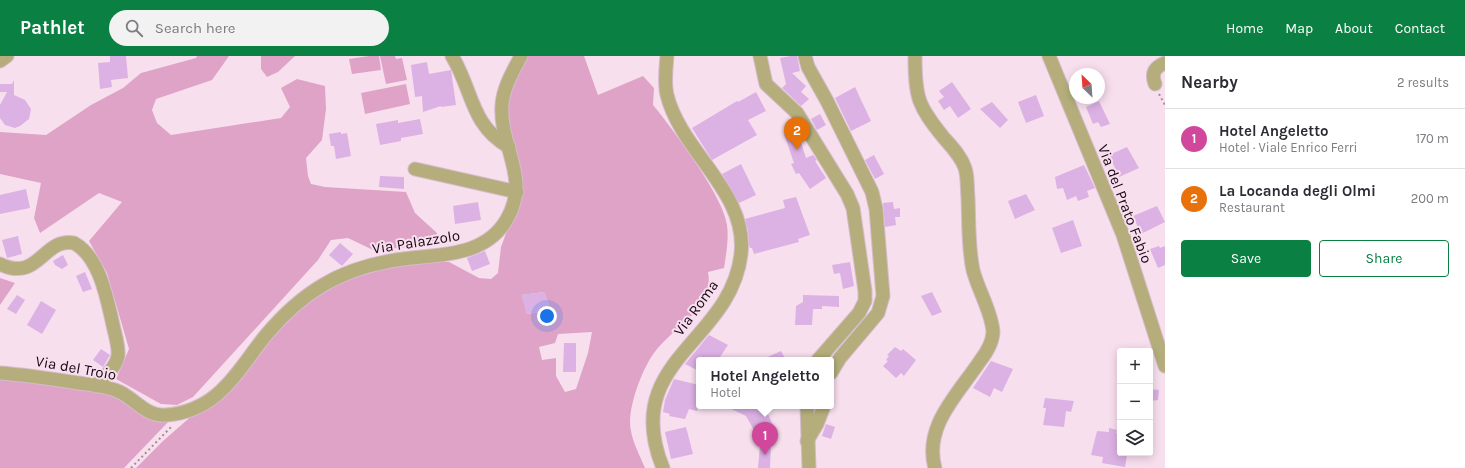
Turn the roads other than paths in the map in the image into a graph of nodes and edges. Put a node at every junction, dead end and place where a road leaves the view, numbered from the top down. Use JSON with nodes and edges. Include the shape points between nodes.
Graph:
{"nodes":[{"id":1,"x":7,"y":56,"type":"edge"},
{"id":2,"x":452,"y":56,"type":"edge"},
{"id":3,"x":521,"y":56,"type":"edge"},
{"id":4,"x":667,"y":56,"type":"edge"},
{"id":5,"x":760,"y":56,"type":"edge"},
{"id":6,"x":805,"y":56,"type":"edge"},
{"id":7,"x":915,"y":56,"type":"edge"},
{"id":8,"x":1050,"y":56,"type":"edge"},
{"id":9,"x":0,"y":61,"type":"edge"},
{"id":10,"x":1165,"y":63,"type":"edge"},
{"id":11,"x":1155,"y":84,"type":"dead end"},
{"id":12,"x":509,"y":147,"type":"junction"},
{"id":13,"x":415,"y":169,"type":"dead end"},
{"id":14,"x":517,"y":192,"type":"junction"},
{"id":15,"x":0,"y":264,"type":"edge"},
{"id":16,"x":821,"y":357,"type":"edge"},
{"id":17,"x":1165,"y":366,"type":"edge"},
{"id":18,"x":834,"y":368,"type":"edge"},
{"id":19,"x":0,"y":373,"type":"edge"},
{"id":20,"x":96,"y":386,"type":"junction"},
{"id":21,"x":807,"y":409,"type":"edge"},
{"id":22,"x":823,"y":409,"type":"edge"},
{"id":23,"x":187,"y":410,"type":"joint"},
{"id":24,"x":807,"y":441,"type":"junction"},
{"id":25,"x":664,"y":468,"type":"edge"},
{"id":26,"x":809,"y":468,"type":"edge"},
{"id":27,"x":935,"y":468,"type":"edge"}],
"edges":[{"from":1,"to":9,"type":"street"},
{"from":2,"to":12,"type":"street","via":[[480,121],[494,138]]},
{"from":3,"to":12,"type":"street","name":"Via Palazzolo","via":[[502,100],[502,121]]},
{"from":4,"to":25,"type":"street","name":"Via Roma","via":[[665,82],[672,108],[687,136],[728,198],[737,222],[741,247],[738,268],[727,297],[671,367],[658,390],[652,430]]},
{"from":5,"to":16,"type":"street","via":[[766,84],[799,117],[853,208],[865,301],[859,313]]},
{"from":6,"to":18,"type":"street","via":[[808,67],[872,192],[876,209],[884,296],[878,313]]},
{"from":7,"to":27,"type":"street","via":[[915,85],[920,105],[957,153],[964,168],[973,270],[990,317],[992,330],[992,340],[984,355],[937,426],[934,445]]},
{"from":8,"to":17,"type":"street","name":"Via del Prato Fabio","via":[[1123,235]]},
{"from":10,"to":11,"type":"street","via":[[1154,71]]},
{"from":12,"to":14,"type":"street","name":"Via Palazzolo","via":[[516,173]]},
{"from":13,"to":14,"type":"street"},
{"from":14,"to":23,"type":"street","name":"Via Palazzolo","via":[[504,224],[475,248],[452,254],[378,263],[322,285],[295,305],[276,324],[225,388],[207,402]]},
{"from":15,"to":20,"type":"street","via":[[22,269],[60,245],[71,242],[81,248],[98,270],[118,351],[115,365]]},
{"from":19,"to":20,"type":"street","name":"Via del Troio"},
{"from":20,"to":23,"type":"street","name":"Via del Troio","via":[[118,391],[154,414],[166,415]]},
{"from":21,"to":24,"type":"street"},
{"from":22,"to":24,"type":"street"},
{"from":24,"to":26,"type":"street"}]}
